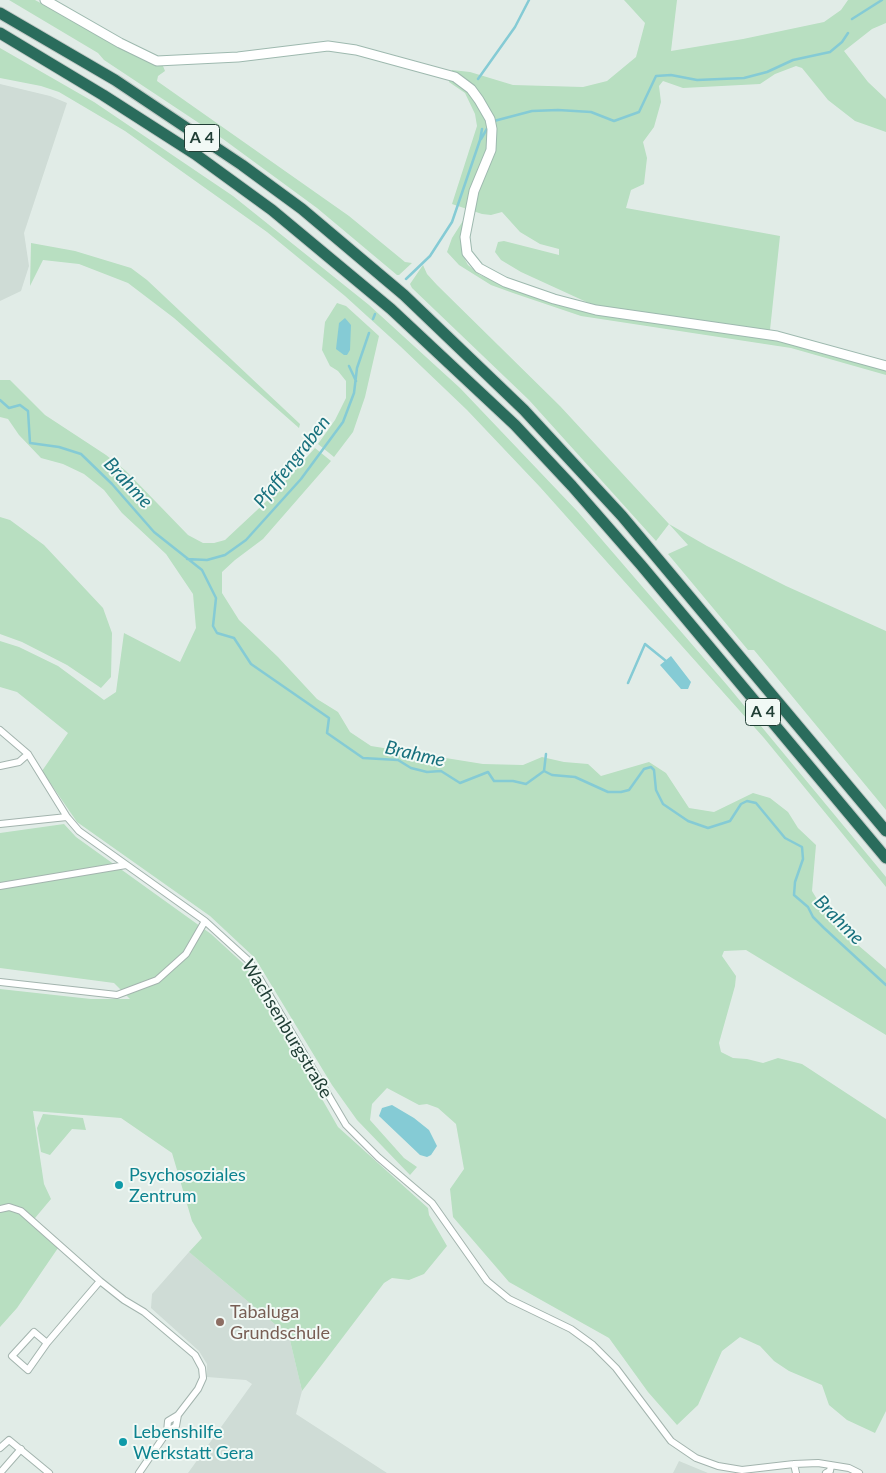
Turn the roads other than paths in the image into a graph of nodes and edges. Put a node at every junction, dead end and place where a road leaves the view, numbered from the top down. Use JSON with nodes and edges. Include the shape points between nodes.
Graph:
{"nodes":[{"id":1,"x":45,"y":0,"type":"edge"},
{"id":2,"x":59,"y":4,"type":"edge"},
{"id":3,"x":0,"y":13,"type":"edge"},
{"id":4,"x":0,"y":33,"type":"edge"},
{"id":5,"x":886,"y":366,"type":"edge"},
{"id":6,"x":0,"y":730,"type":"edge"},
{"id":7,"x":28,"y":754,"type":"junction"},
{"id":8,"x":0,"y":766,"type":"edge"},
{"id":9,"x":67,"y":817,"type":"junction"},
{"id":10,"x":0,"y":824,"type":"edge"},
{"id":11,"x":886,"y":831,"type":"edge"},
{"id":12,"x":886,"y":858,"type":"edge"},
{"id":13,"x":126,"y":865,"type":"junction"},
{"id":14,"x":0,"y":886,"type":"edge"},
{"id":15,"x":205,"y":921,"type":"junction"},
{"id":16,"x":0,"y":982,"type":"edge"},
{"id":17,"x":0,"y":1209,"type":"edge"},
{"id":18,"x":100,"y":1281,"type":"junction"},
{"id":19,"x":47,"y":1343,"type":"junction"},
{"id":20,"x":0,"y":1448,"type":"edge"},
{"id":21,"x":21,"y":1449,"type":"junction"},
{"id":22,"x":794,"y":1464,"type":"junction"},
{"id":23,"x":831,"y":1465,"type":"junction"},
{"id":24,"x":0,"y":1473,"type":"edge"},
{"id":25,"x":49,"y":1473,"type":"edge"},
{"id":26,"x":139,"y":1473,"type":"edge"},
{"id":27,"x":796,"y":1473,"type":"edge"},
{"id":28,"x":826,"y":1473,"type":"edge"},
{"id":29,"x":859,"y":1473,"type":"edge"}],
"edges":[{"from":1,"to":2,"type":"street"},
{"from":2,"to":5,"type":"street","via":[[120,43],[157,61],[229,58],[328,46],[356,50],[455,77],[479,100],[492,129],[491,150],[474,191],[466,237],[467,253],[479,268],[505,282],[554,300],[596,310],[777,336]]},
{"from":3,"to":11,"type":"highway","number":"A 4","via":[[64,48],[186,126],[302,209],[404,295],[524,410],[646,544]]},
{"from":4,"to":12,"type":"highway","number":"A 4","via":[[195,154],[272,210],[391,309],[515,425],[627,549]]},
{"from":6,"to":7,"type":"street","name":"Wachsenburgstraße"},
{"from":7,"to":8,"type":"street","via":[[19,762]]},
{"from":7,"to":9,"type":"street","name":"Wachsenburgstraße"},
{"from":9,"to":10,"type":"street"},
{"from":9,"to":13,"type":"street","name":"Wachsenburgstraße","via":[[79,830]]},
{"from":13,"to":14,"type":"street"},
{"from":13,"to":15,"type":"street","name":"Wachsenburgstraße"},
{"from":15,"to":16,"type":"street","via":[[186,954],[157,980],[117,995]]},
{"from":15,"to":22,"type":"street","name":"Wachsenburgstraße","via":[[250,962],[346,1125],[432,1203],[487,1281],[509,1299],[571,1329],[593,1345],[616,1368],[671,1441],[696,1458],[742,1470]]},
{"from":17,"to":18,"type":"street","via":[[9,1207],[21,1211]]},
{"from":18,"to":19,"type":"street"},
{"from":18,"to":26,"type":"street","via":[[144,1312],[195,1355],[202,1368],[203,1378],[178,1415],[176,1426],[167,1432]]},
{"from":19,"to":19,"type":"street","via":[[34,1332],[12,1356],[28,1370]]},
{"from":20,"to":21,"type":"street","via":[[10,1440]]},
{"from":21,"to":24,"type":"street"},
{"from":21,"to":25,"type":"street"},
{"from":22,"to":23,"type":"street","name":"Wachsenburgstraße"},
{"from":22,"to":27,"type":"street"},
{"from":23,"to":28,"type":"street"},
{"from":23,"to":29,"type":"street","name":"Wachsenburgstraße"}]}
